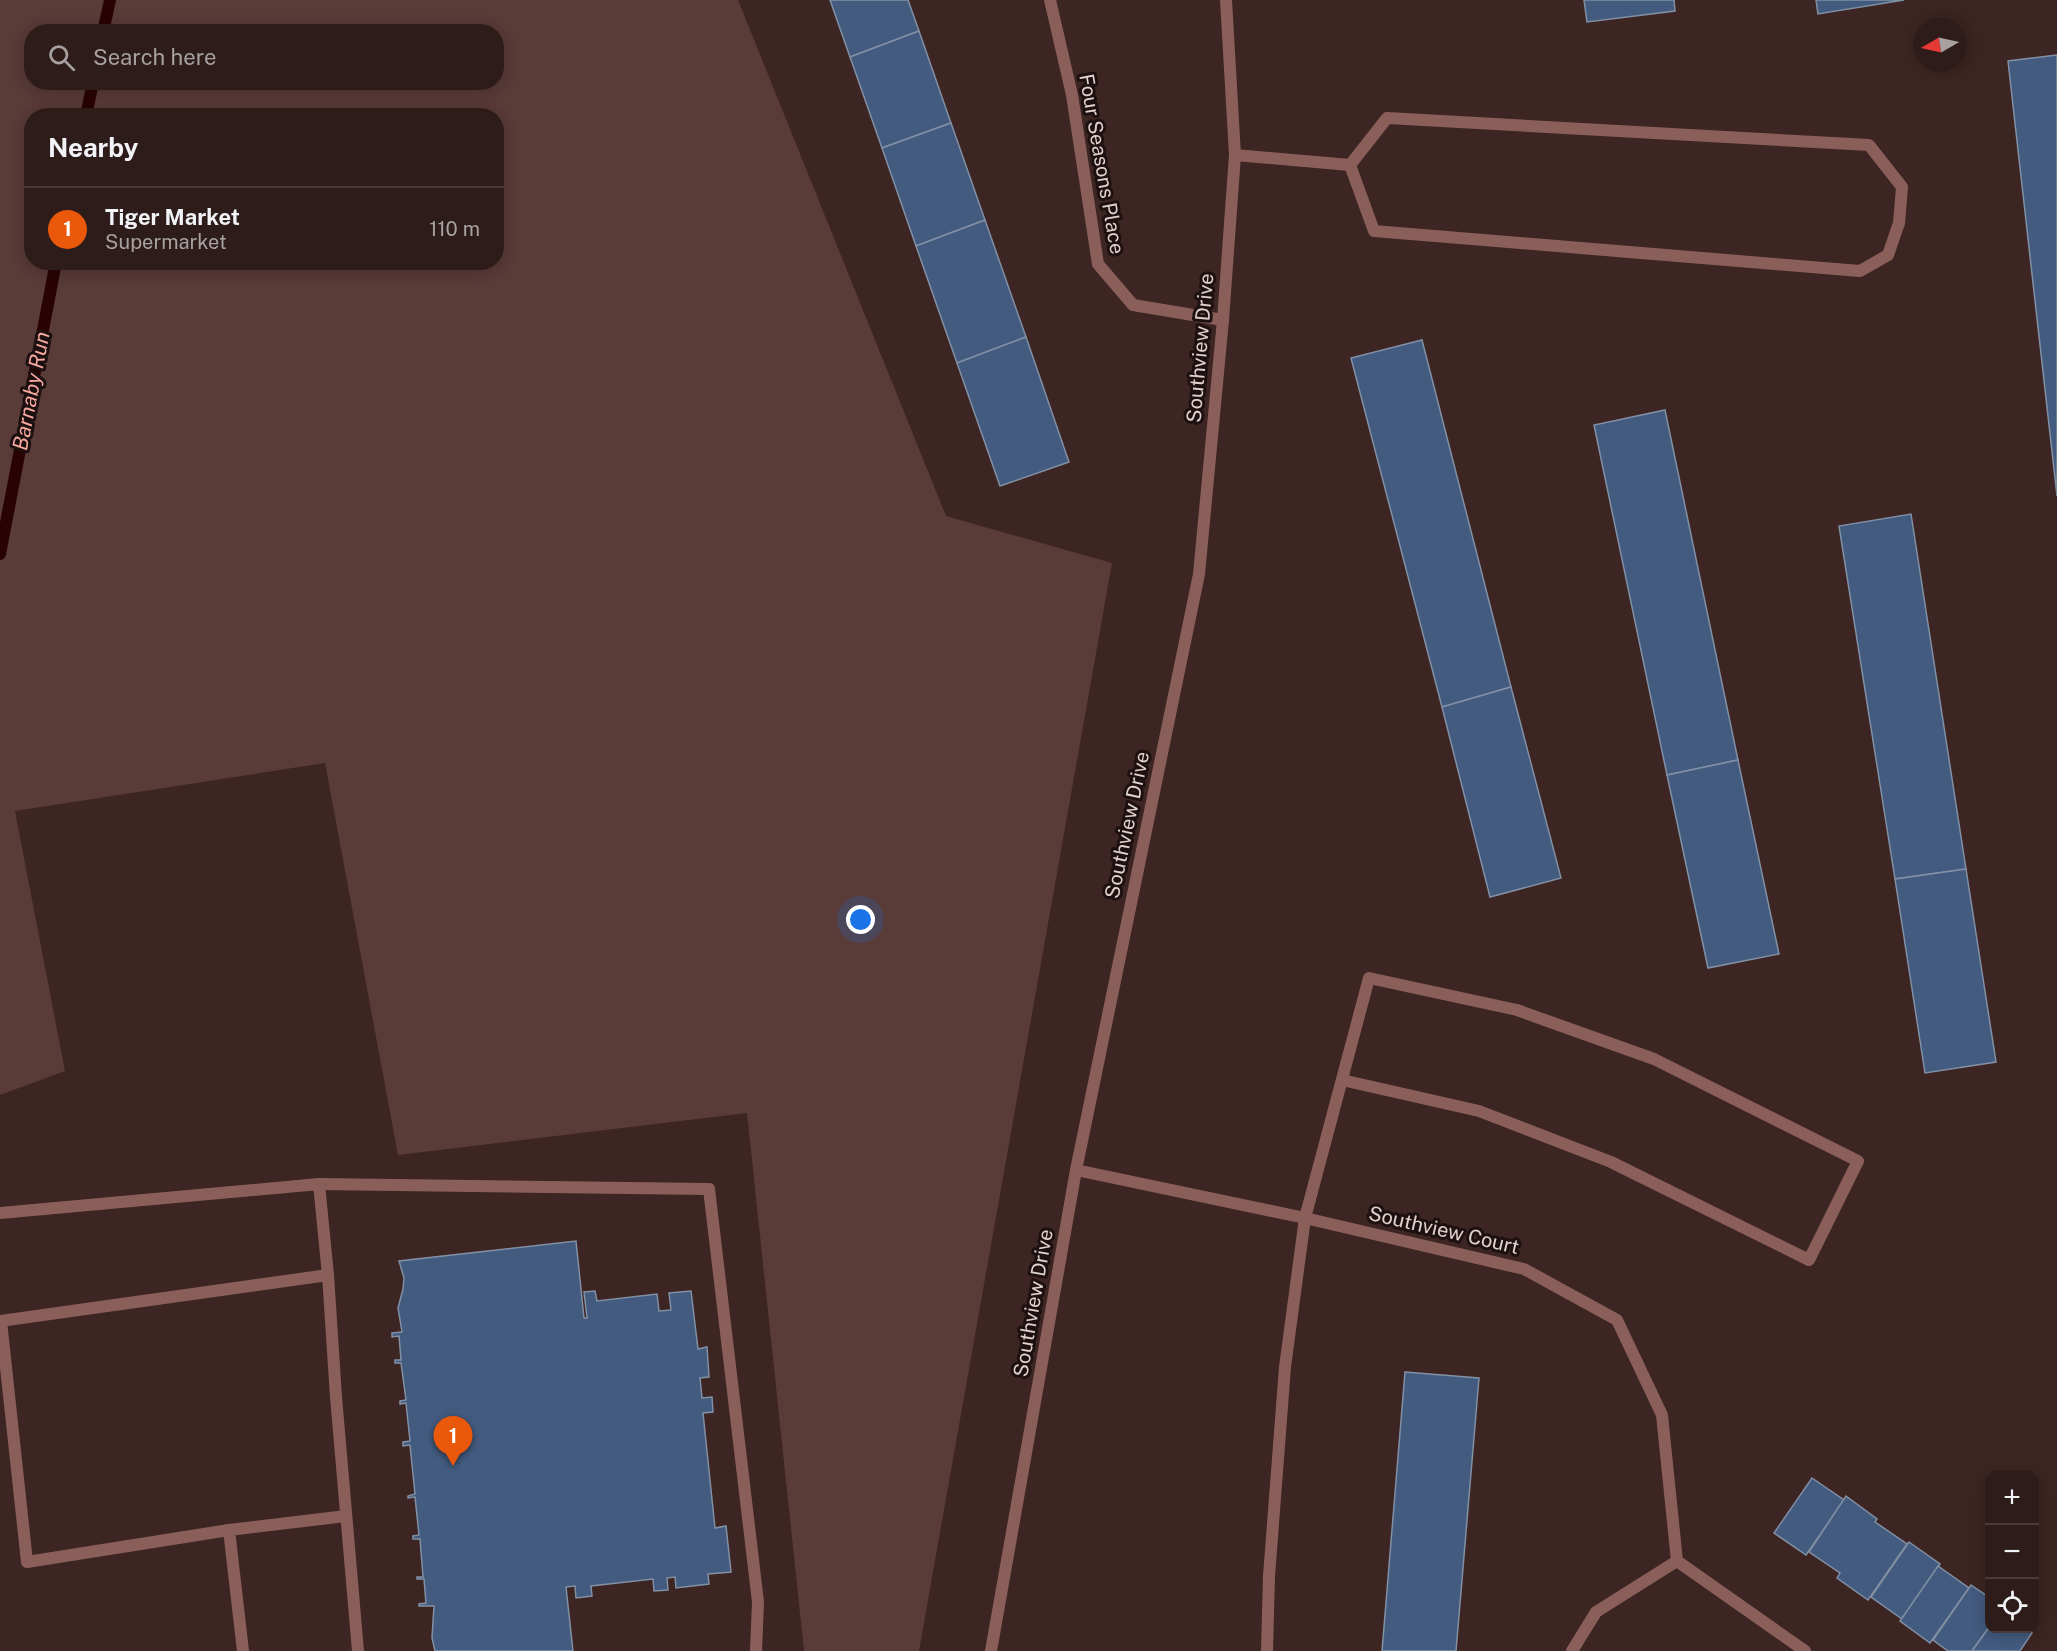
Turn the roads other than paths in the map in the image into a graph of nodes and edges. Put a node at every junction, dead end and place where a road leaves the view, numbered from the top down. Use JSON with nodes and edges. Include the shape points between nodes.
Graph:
{"nodes":[{"id":1,"x":1050,"y":0,"type":"edge"},
{"id":2,"x":1226,"y":0,"type":"edge"},
{"id":3,"x":1235,"y":155,"type":"junction"},
{"id":4,"x":1350,"y":165,"type":"junction"},
{"id":5,"x":1223,"y":320,"type":"junction"},
{"id":6,"x":1342,"y":1080,"type":"junction"},
{"id":7,"x":1076,"y":1170,"type":"junction"},
{"id":8,"x":319,"y":1184,"type":"junction"},
{"id":9,"x":0,"y":1213,"type":"edge"},
{"id":10,"x":1305,"y":1218,"type":"junction"},
{"id":11,"x":328,"y":1275,"type":"junction"},
{"id":12,"x":0,"y":1321,"type":"edge"},
{"id":13,"x":346,"y":1516,"type":"junction"},
{"id":14,"x":229,"y":1530,"type":"junction"},
{"id":15,"x":1677,"y":1561,"type":"junction"},
{"id":16,"x":243,"y":1651,"type":"edge"},
{"id":17,"x":358,"y":1651,"type":"edge"},
{"id":18,"x":756,"y":1651,"type":"edge"},
{"id":19,"x":991,"y":1651,"type":"edge"},
{"id":20,"x":1267,"y":1651,"type":"edge"},
{"id":21,"x":1572,"y":1651,"type":"edge"},
{"id":22,"x":1805,"y":1651,"type":"edge"}],
"edges":[{"from":1,"to":5,"type":"street","name":"Four Seasons Place","via":[[1072,95],[1098,264],[1133,305]]},
{"from":2,"to":3,"type":"street","name":"Southview Drive"},
{"from":3,"to":4,"type":"street"},
{"from":3,"to":5,"type":"street","name":"Southview Drive"},
{"from":4,"to":4,"type":"street","via":[[1387,118],[1869,145],[1902,187],[1899,223],[1888,255],[1860,271],[1374,231]]},
{"from":5,"to":7,"type":"street","name":"Southview Drive","via":[[1199,574]]},
{"from":6,"to":6,"type":"street","via":[[1369,978],[1517,1010],[1654,1059],[1858,1161],[1809,1260],[1611,1162],[1479,1111]]},
{"from":6,"to":10,"type":"street"},
{"from":7,"to":10,"type":"street","name":"Southview Court"},
{"from":7,"to":19,"type":"street","name":"Southview Drive"},
{"from":8,"to":9,"type":"street"},
{"from":8,"to":11,"type":"street"},
{"from":8,"to":18,"type":"street","via":[[709,1189],[758,1602]]},
{"from":10,"to":15,"type":"street","name":"Southview Court","via":[[1524,1269],[1617,1320],[1662,1415]]},
{"from":10,"to":20,"type":"street","via":[[1285,1367]]},
{"from":11,"to":12,"type":"street"},
{"from":11,"to":13,"type":"street"},
{"from":12,"to":14,"type":"street","via":[[27,1562]]},
{"from":13,"to":14,"type":"street"},
{"from":13,"to":17,"type":"street"},
{"from":14,"to":16,"type":"street"},
{"from":15,"to":21,"type":"street","via":[[1596,1612]]},
{"from":15,"to":22,"type":"street"}]}
